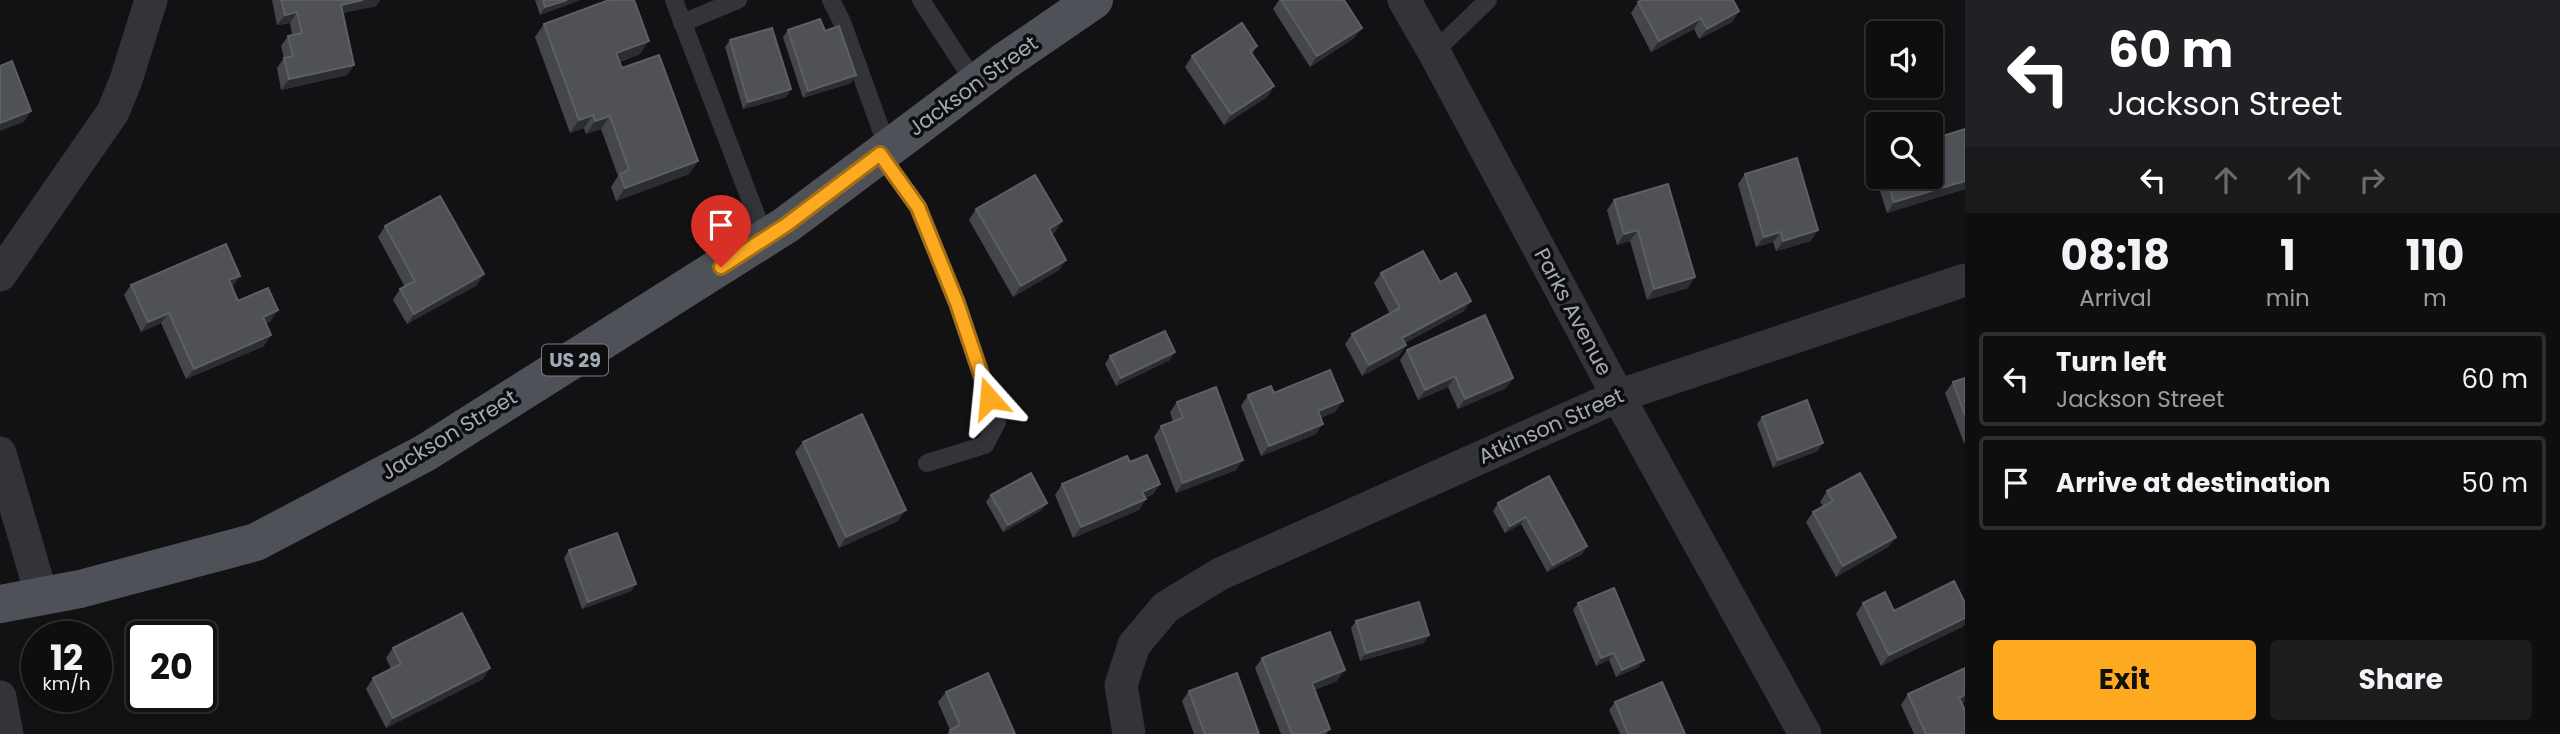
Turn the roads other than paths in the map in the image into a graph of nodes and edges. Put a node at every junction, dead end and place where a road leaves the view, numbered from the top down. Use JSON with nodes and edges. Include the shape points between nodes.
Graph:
{"nodes":[{"id":1,"x":152,"y":0,"type":"edge"},
{"id":2,"x":674,"y":0,"type":"edge"},
{"id":3,"x":738,"y":0,"type":"edge"},
{"id":4,"x":831,"y":0,"type":"edge"},
{"id":5,"x":921,"y":0,"type":"edge"},
{"id":6,"x":1094,"y":0,"type":"edge"},
{"id":7,"x":1404,"y":0,"type":"edge"},
{"id":8,"x":1488,"y":0,"type":"edge"},
{"id":9,"x":682,"y":23,"type":"junction"},
{"id":10,"x":1434,"y":52,"type":"junction"},
{"id":11,"x":975,"y":83,"type":"junction"},
{"id":12,"x":884,"y":151,"type":"junction"},
{"id":13,"x":765,"y":238,"type":"junction"},
{"id":14,"x":0,"y":275,"type":"edge"},
{"id":15,"x":1965,"y":280,"type":"edge"},
{"id":16,"x":1618,"y":396,"type":"junction"},
{"id":17,"x":0,"y":453,"type":"edge"},
{"id":18,"x":927,"y":463,"type":"dead end"},
{"id":19,"x":42,"y":597,"type":"junction"},
{"id":20,"x":0,"y":604,"type":"edge"},
{"id":21,"x":0,"y":696,"type":"edge"},
{"id":22,"x":7,"y":734,"type":"edge"},
{"id":23,"x":1129,"y":734,"type":"edge"},
{"id":24,"x":1805,"y":734,"type":"edge"}],
"edges":[{"from":1,"to":14,"type":"street","via":[[113,112]]},
{"from":2,"to":9,"type":"lane"},
{"from":3,"to":9,"type":"lane"},
{"from":4,"to":12,"type":"lane"},
{"from":5,"to":11,"type":"lane"},
{"from":6,"to":11,"type":"main road","name":"Jackson Street","number":"US 29"},
{"from":7,"to":10,"type":"street","name":"Parks Avenue"},
{"from":8,"to":10,"type":"lane"},
{"from":9,"to":13,"type":"lane"},
{"from":10,"to":16,"type":"street","name":"Parks Avenue"},
{"from":11,"to":12,"type":"main road","name":"Jackson Street","number":"US 29"},
{"from":12,"to":13,"type":"main road","name":"Jackson Street","number":"US 29"},
{"from":12,"to":18,"type":"lane","via":[[918,207],[957,303],[996,422],[985,444]]},
{"from":13,"to":19,"type":"main road","name":"Jackson Street","number":"US 29","via":[[425,453],[256,542]]},
{"from":15,"to":16,"type":"street","name":"Atkinson Street"},
{"from":16,"to":23,"type":"street","name":"Atkinson Street","via":[[1220,574],[1166,607],[1134,645],[1121,685]]},
{"from":16,"to":24,"type":"street","name":"Parks Avenue"},
{"from":17,"to":19,"type":"street"},
{"from":19,"to":20,"type":"main road","name":"Jackson Street","number":"US 29"},
{"from":21,"to":22,"type":"street"}]}
